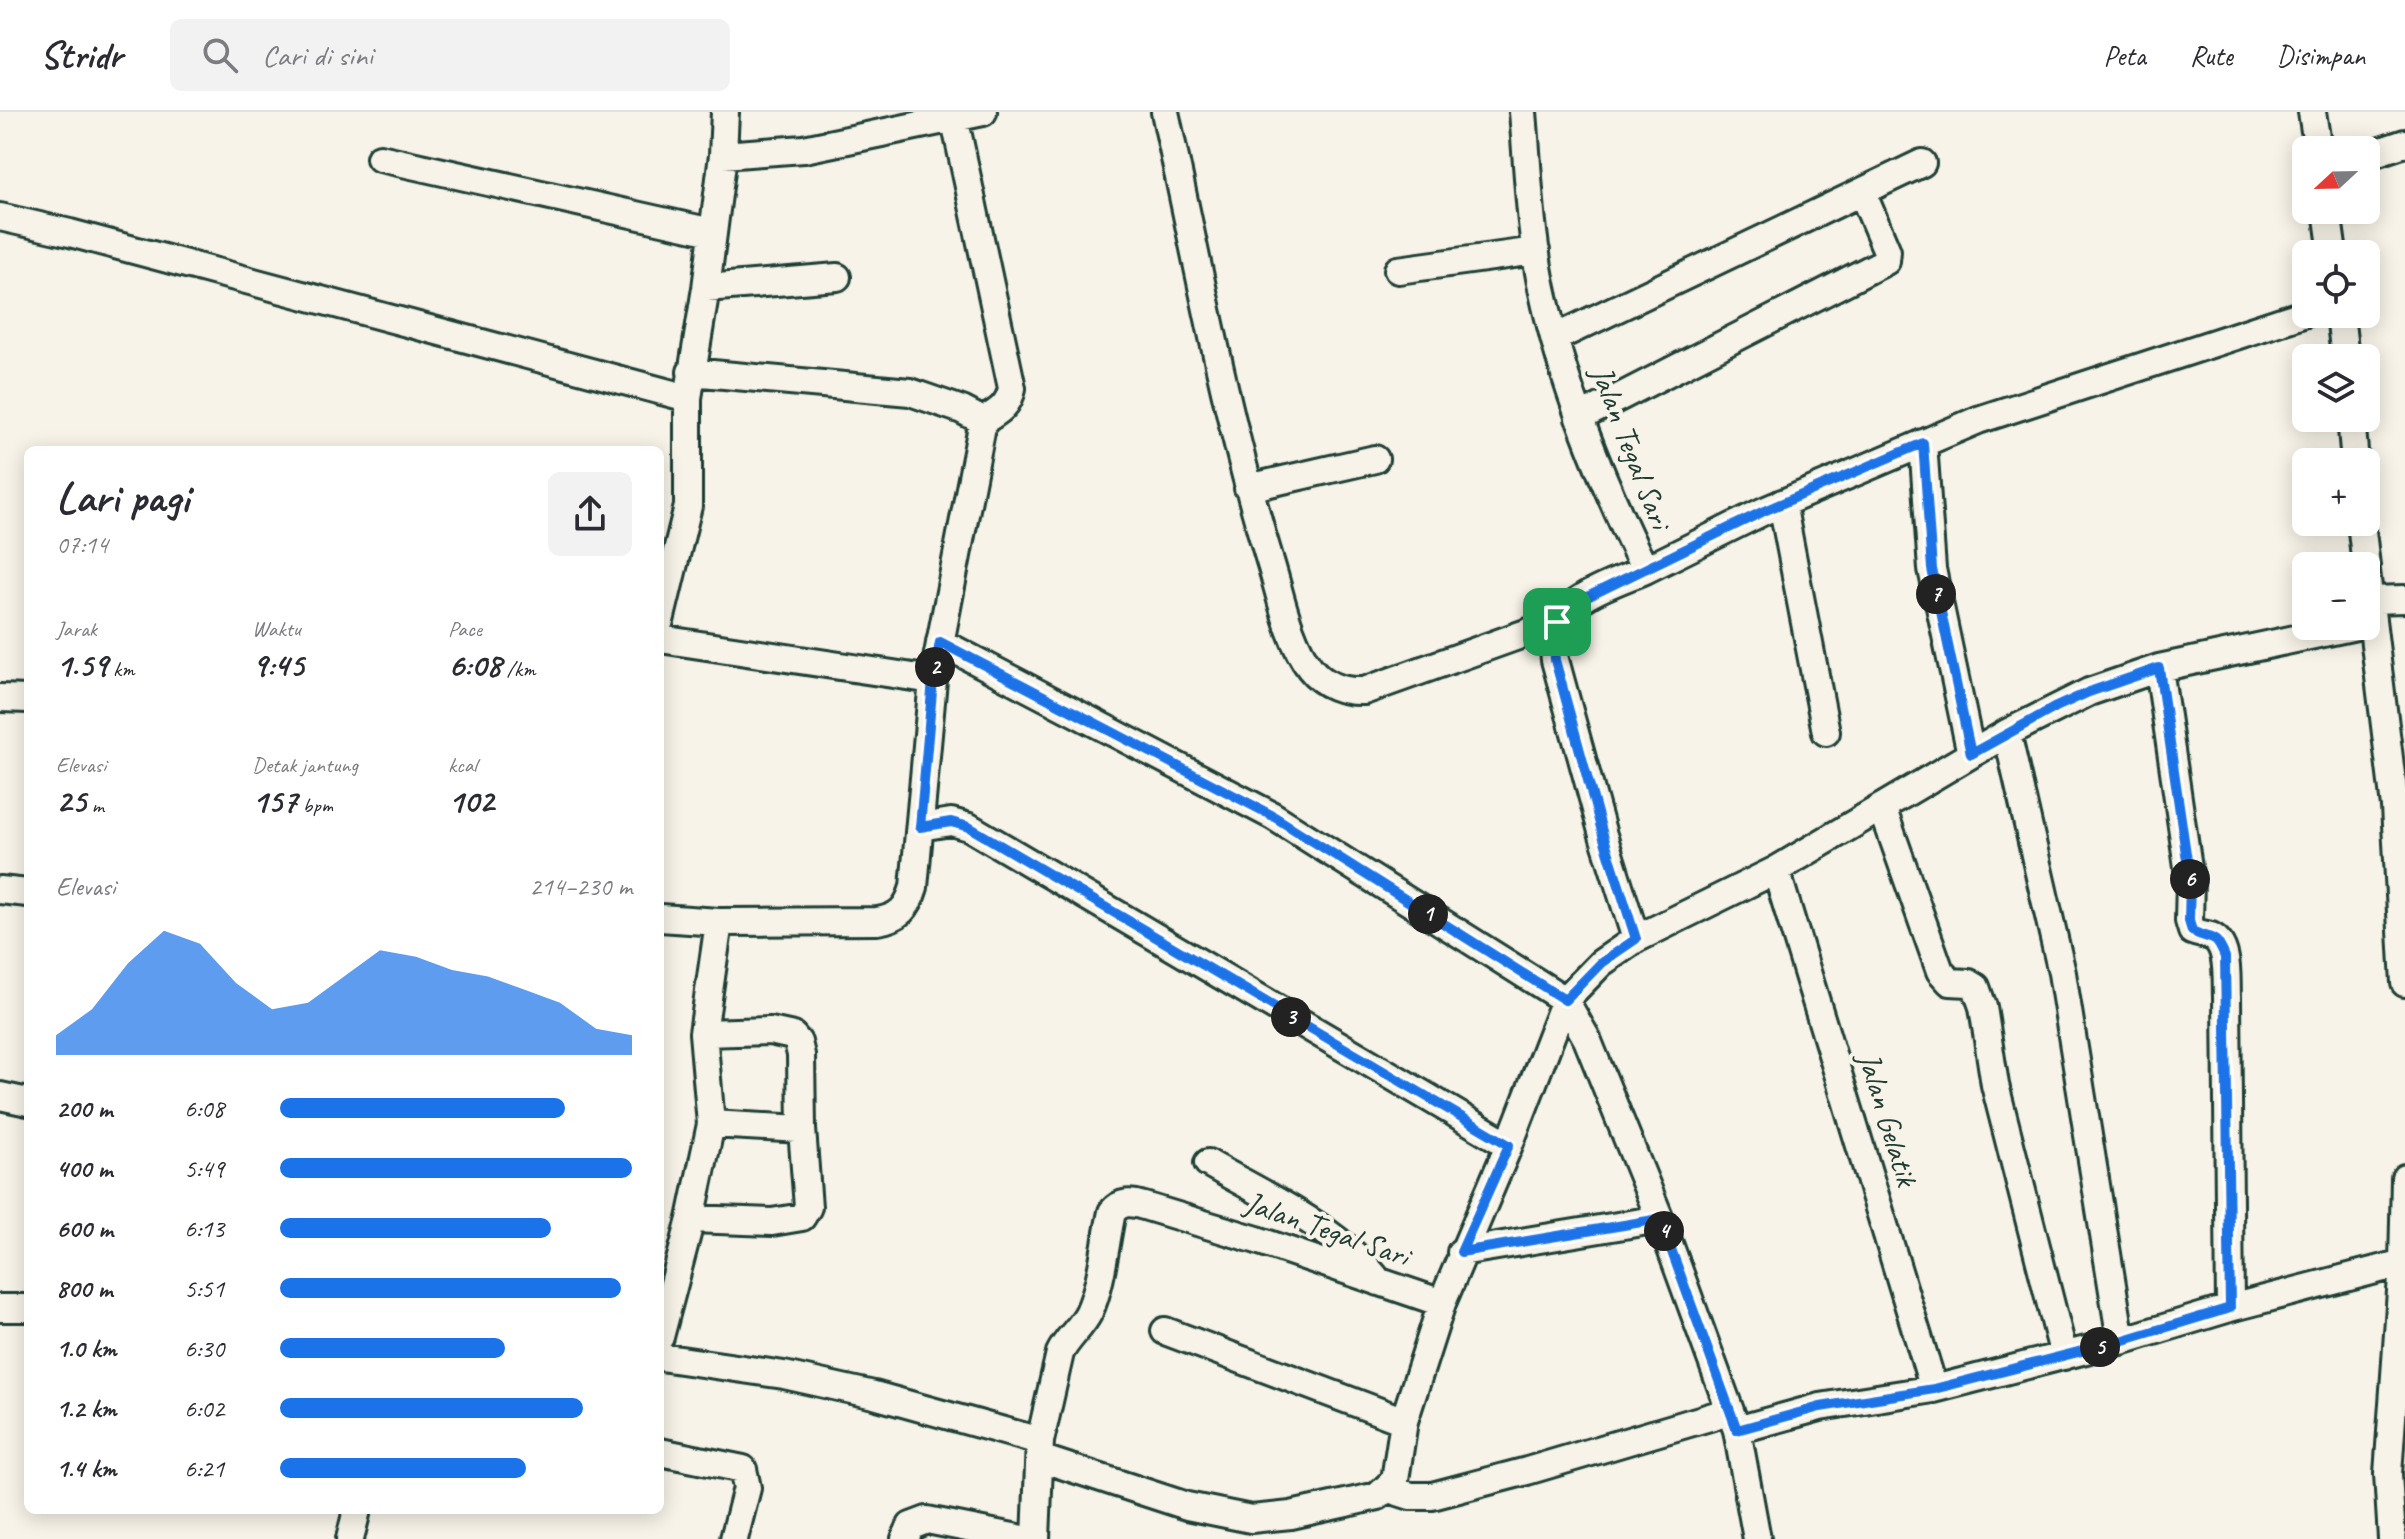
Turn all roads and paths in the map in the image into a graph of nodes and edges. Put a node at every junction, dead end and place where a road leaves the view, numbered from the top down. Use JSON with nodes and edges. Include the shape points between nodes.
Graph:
{"nodes":[{"id":1,"x":725,"y":112,"type":"edge"},
{"id":2,"x":983,"y":112,"type":"edge"},
{"id":3,"x":1165,"y":112,"type":"edge"},
{"id":4,"x":1523,"y":112,"type":"edge"},
{"id":5,"x":2312,"y":112,"type":"edge"},
{"id":6,"x":953,"y":116,"type":"edge"},
{"id":7,"x":2316,"y":136,"type":"edge"},
{"id":8,"x":2405,"y":143,"type":"edge"},
{"id":9,"x":2380,"y":151,"type":"edge"},
{"id":10,"x":723,"y":155,"type":"junction"},
{"id":11,"x":380,"y":158,"type":"dead end"},
{"id":12,"x":1922,"y":163,"type":"dead end"},
{"id":13,"x":1862,"y":192,"type":"junction"},
{"id":14,"x":0,"y":217,"type":"edge"},
{"id":15,"x":712,"y":232,"type":"junction"},
{"id":16,"x":1536,"y":251,"type":"junction"},
{"id":17,"x":1398,"y":270,"type":"dead end"},
{"id":18,"x":837,"y":277,"type":"dead end"},
{"id":19,"x":706,"y":288,"type":"junction"},
{"id":20,"x":2292,"y":318,"type":"edge"},
{"id":21,"x":1555,"y":338,"type":"junction"},
{"id":22,"x":690,"y":385,"type":"junction"},
{"id":23,"x":1579,"y":418,"type":"junction"},
{"id":24,"x":983,"y":421,"type":"junction"},
{"id":25,"x":1923,"y":443,"type":"junction"},
{"id":26,"x":1375,"y":459,"type":"dead end"},
{"id":27,"x":1248,"y":488,"type":"junction"},
{"id":28,"x":1782,"y":503,"type":"junction"},
{"id":29,"x":1645,"y":570,"type":"junction"},
{"id":30,"x":2405,"y":599,"type":"edge"},
{"id":31,"x":664,"y":605,"type":"edge"},
{"id":32,"x":2380,"y":611,"type":"edge"},
{"id":33,"x":1557,"y":622,"type":"junction"},
{"id":34,"x":2292,"y":636,"type":"edge"},
{"id":35,"x":664,"y":640,"type":"edge"},
{"id":36,"x":2370,"y":640,"type":"edge"},
{"id":37,"x":940,"y":642,"type":"junction"},
{"id":38,"x":2159,"y":668,"type":"junction"},
{"id":39,"x":933,"y":680,"type":"junction"},
{"id":40,"x":0,"y":698,"type":"edge"},
{"id":41,"x":24,"y":699,"type":"edge"},
{"id":42,"x":1826,"y":732,"type":"dead end"},
{"id":43,"x":2007,"y":733,"type":"junction"},
{"id":44,"x":1971,"y":754,"type":"junction"},
{"id":45,"x":1882,"y":807,"type":"junction"},
{"id":46,"x":2400,"y":807,"type":"edge"},
{"id":47,"x":920,"y":827,"type":"junction"},
{"id":48,"x":1776,"y":870,"type":"junction"},
{"id":49,"x":0,"y":890,"type":"edge"},
{"id":50,"x":24,"y":893,"type":"edge"},
{"id":51,"x":664,"y":918,"type":"edge"},
{"id":52,"x":719,"y":922,"type":"junction"},
{"id":53,"x":1636,"y":939,"type":"junction"},
{"id":54,"x":2405,"y":983,"type":"edge"},
{"id":55,"x":1565,"y":1000,"type":"junction"},
{"id":56,"x":703,"y":1033,"type":"junction"},
{"id":57,"x":0,"y":1096,"type":"edge"},
{"id":58,"x":24,"y":1101,"type":"edge"},
{"id":59,"x":711,"y":1124,"type":"junction"},
{"id":60,"x":802,"y":1129,"type":"junction"},
{"id":61,"x":1509,"y":1145,"type":"junction"},
{"id":62,"x":1208,"y":1163,"type":"dead end"},
{"id":63,"x":2405,"y":1178,"type":"edge"},
{"id":64,"x":691,"y":1219,"type":"junction"},
{"id":65,"x":1660,"y":1219,"type":"junction"},
{"id":66,"x":1461,"y":1252,"type":"junction"},
{"id":67,"x":2403,"y":1263,"type":"junction"},
{"id":68,"x":1379,"y":1282,"type":"junction"},
{"id":69,"x":1442,"y":1303,"type":"junction"},
{"id":70,"x":0,"y":1308,"type":"edge"},
{"id":71,"x":24,"y":1308,"type":"edge"},
{"id":72,"x":2230,"y":1308,"type":"junction"},
{"id":73,"x":664,"y":1322,"type":"edge"},
{"id":74,"x":1165,"y":1331,"type":"dead end"},
{"id":75,"x":2121,"y":1341,"type":"junction"},
{"id":76,"x":2064,"y":1356,"type":"junction"},
{"id":77,"x":664,"y":1358,"type":"edge"},
{"id":78,"x":1934,"y":1389,"type":"junction"},
{"id":79,"x":2398,"y":1419,"type":"edge"},
{"id":80,"x":1733,"y":1420,"type":"junction"},
{"id":81,"x":1404,"y":1421,"type":"junction"},
{"id":82,"x":1040,"y":1449,"type":"junction"},
{"id":83,"x":664,"y":1453,"type":"edge"},
{"id":84,"x":1389,"y":1489,"type":"junction"},
{"id":85,"x":356,"y":1514,"type":"edge"},
{"id":86,"x":350,"y":1539,"type":"edge"},
{"id":87,"x":734,"y":1539,"type":"edge"},
{"id":88,"x":905,"y":1539,"type":"edge"},
{"id":89,"x":1023,"y":1539,"type":"edge"},
{"id":90,"x":1036,"y":1539,"type":"edge"},
{"id":91,"x":1757,"y":1539,"type":"edge"},
{"id":92,"x":2392,"y":1539,"type":"edge"}],
"edges":[{"from":1,"to":10,"type":"street"},
{"from":2,"to":6,"type":"street"},
{"from":3,"to":27,"type":"street","name":"Jalan Tegal Sari"},
{"from":4,"to":16,"type":"street","name":"Jalan Tegal Sari"},
{"from":5,"to":7,"type":"street"},
{"from":6,"to":10,"type":"street","via":[[804,149]]},
{"from":6,"to":24,"type":"street","via":[[1012,388],[1004,407]]},
{"from":8,"to":9,"type":"street"},
{"from":10,"to":15,"type":"street"},
{"from":11,"to":15,"type":"street"},
{"from":12,"to":13,"type":"street"},
{"from":13,"to":21,"type":"street"},
{"from":13,"to":23,"type":"street","via":[[1887,251],[1886,261]]},
{"from":14,"to":22,"type":"street"},
{"from":15,"to":19,"type":"street"},
{"from":16,"to":17,"type":"street"},
{"from":16,"to":21,"type":"street","name":"Jalan Tegal Sari"},
{"from":18,"to":19,"type":"street"},
{"from":19,"to":22,"type":"street"},
{"from":20,"to":25,"type":"street"},
{"from":21,"to":23,"type":"street","name":"Jalan Tegal Sari"},
{"from":22,"to":24,"type":"street","via":[[910,392]]},
{"from":22,"to":31,"type":"street","via":[[688,506]]},
{"from":23,"to":29,"type":"street","name":"Jalan Tegal Sari"},
{"from":24,"to":37,"type":"street"},
{"from":25,"to":28,"type":"street"},
{"from":25,"to":44,"type":"street","via":[[1932,569]]},
{"from":26,"to":27,"type":"street"},
{"from":27,"to":33,"type":"street","name":"Jalan Tegal Sari","via":[[1294,639],[1312,670],[1327,683],[1353,692],[1382,686]]},
{"from":28,"to":29,"type":"street"},
{"from":28,"to":42,"type":"street"},
{"from":29,"to":33,"type":"street","name":"Jalan Tegal Sari","via":[[1583,599]]},
{"from":30,"to":32,"type":"street","name":"Jalan Tegal Sari"},
{"from":33,"to":53,"type":"street","via":[[1555,660]]},
{"from":34,"to":38,"type":"street","name":"Jalan Tegal Sari"},
{"from":35,"to":39,"type":"street"},
{"from":36,"to":46,"type":"street"},
{"from":37,"to":39,"type":"street"},
{"from":37,"to":55,"type":"street","via":[[1273,816]]},
{"from":38,"to":43,"type":"street","name":"Jalan Tegal Sari","via":[[2089,692]]},
{"from":38,"to":72,"type":"street","via":[[2190,881],[2189,921],[2192,931],[2219,943],[2225,957]]},
{"from":39,"to":47,"type":"street"},
{"from":40,"to":41,"type":"street"},
{"from":43,"to":44,"type":"street","name":"Jalan Tegal Sari"},
{"from":43,"to":75,"type":"street","via":[[2062,973]]},
{"from":44,"to":45,"type":"street","name":"Jalan Tegal Sari"},
{"from":45,"to":48,"type":"street","name":"Jalan Tegal Sari"},
{"from":45,"to":76,"type":"street","via":[[1940,971],[1950,982],[1969,983],[1983,1007],[1995,1085]]},
{"from":46,"to":54,"type":"street"},
{"from":47,"to":52,"type":"street","via":[[910,900],[889,920]]},
{"from":47,"to":61,"type":"street","via":[[951,822],[969,827]]},
{"from":48,"to":53,"type":"street","name":"Jalan Tegal Sari"},
{"from":48,"to":78,"type":"street","name":"Jalan Gelatik"},
{"from":49,"to":50,"type":"street"},
{"from":51,"to":52,"type":"street"},
{"from":52,"to":56,"type":"street"},
{"from":53,"to":55,"type":"street","name":"Jalan Tegal Sari","via":[[1601,963]]},
{"from":55,"to":61,"type":"street","name":"Jalan Tegal Sari"},
{"from":55,"to":65,"type":"street","via":[[1587,1039]]},
{"from":56,"to":59,"type":"street"},
{"from":56,"to":60,"type":"street","via":[[770,1031],[793,1036],[802,1074]]},
{"from":57,"to":58,"type":"street"},
{"from":59,"to":60,"type":"street"},
{"from":59,"to":64,"type":"street"},
{"from":60,"to":64,"type":"street","via":[[808,1207],[802,1217],[772,1222]]},
{"from":61,"to":66,"type":"street","name":"Jalan Tegal Sari"},
{"from":62,"to":68,"type":"street","via":[[1323,1230],[1361,1258]]},
{"from":63,"to":67,"type":"street"},
{"from":64,"to":73,"type":"street"},
{"from":65,"to":66,"type":"street"},
{"from":65,"to":80,"type":"street"},
{"from":66,"to":69,"type":"street","name":"Jalan Tegal Sari"},
{"from":67,"to":72,"type":"street"},
{"from":67,"to":79,"type":"street"},
{"from":68,"to":69,"type":"street","name":"Jalan Tegal Sari"},
{"from":68,"to":82,"type":"street","name":"Jalan Tegal Sari","via":[[1215,1227],[1131,1202],[1122,1204],[1112,1212],[1089,1313],[1060,1353]]},
{"from":69,"to":81,"type":"street"},
{"from":70,"to":71,"type":"street"},
{"from":72,"to":75,"type":"street"},
{"from":74,"to":81,"type":"street"},
{"from":75,"to":76,"type":"street"},
{"from":76,"to":78,"type":"street"},
{"from":77,"to":82,"type":"street","via":[[874,1395]]},
{"from":78,"to":80,"type":"street"},
{"from":79,"to":92,"type":"street","via":[[2388,1474]]},
{"from":80,"to":84,"type":"street","via":[[1432,1496]]},
{"from":80,"to":91,"type":"street"},
{"from":81,"to":84,"type":"street"},
{"from":82,"to":84,"type":"street","via":[[1187,1506],[1251,1519],[1291,1515]]},
{"from":82,"to":90,"type":"street"},
{"from":83,"to":87,"type":"street","via":[[743,1469],[747,1488]]},
{"from":85,"to":86,"type":"street"},
{"from":88,"to":89,"type":"street","via":[[911,1526],[927,1520]]}]}
